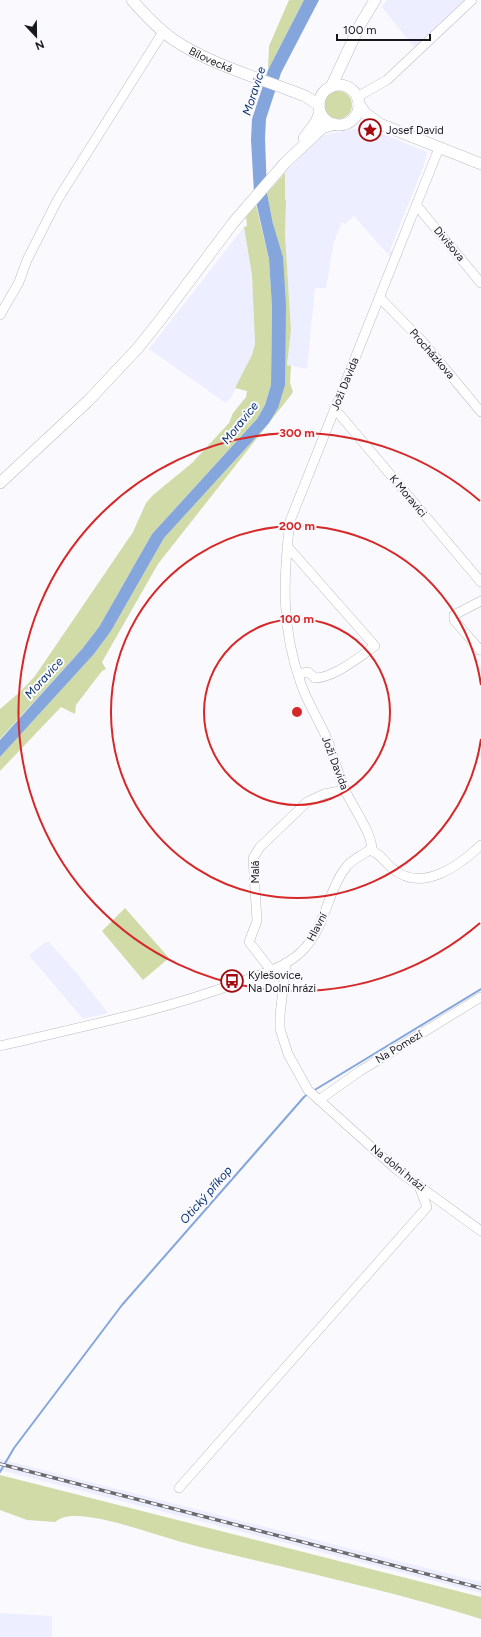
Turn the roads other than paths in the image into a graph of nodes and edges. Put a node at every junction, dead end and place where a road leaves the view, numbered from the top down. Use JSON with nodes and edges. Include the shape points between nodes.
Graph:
{"nodes":[{"id":1,"x":132,"y":0,"type":"edge"},
{"id":2,"x":375,"y":0,"type":"edge"},
{"id":3,"x":472,"y":0,"type":"edge"},
{"id":4,"x":163,"y":32,"type":"junction"},
{"id":5,"x":349,"y":52,"type":"junction"},
{"id":6,"x":331,"y":87,"type":"junction"},
{"id":7,"x":355,"y":96,"type":"junction"},
{"id":8,"x":320,"y":104,"type":"junction"},
{"id":9,"x":349,"y":122,"type":"junction"},
{"id":10,"x":335,"y":124,"type":"junction"},
{"id":11,"x":380,"y":124,"type":"junction"},
{"id":12,"x":439,"y":148,"type":"junction"},
{"id":13,"x":285,"y":163,"type":"junction"},
{"id":14,"x":481,"y":164,"type":"edge"},
{"id":15,"x":417,"y":206,"type":"junction"},
{"id":16,"x":481,"y":283,"type":"edge"},
{"id":17,"x":380,"y":298,"type":"junction"},
{"id":18,"x":0,"y":314,"type":"edge"},
{"id":19,"x":335,"y":409,"type":"junction"},
{"id":20,"x":481,"y":412,"type":"edge"},
{"id":21,"x":0,"y":483,"type":"edge"},
{"id":22,"x":287,"y":546,"type":"junction"},
{"id":23,"x":481,"y":582,"type":"edge"},
{"id":24,"x":481,"y":602,"type":"edge"},
{"id":25,"x":480,"y":650,"type":"edge"},
{"id":26,"x":298,"y":674,"type":"junction"},
{"id":27,"x":345,"y":790,"type":"junction"},
{"id":28,"x":481,"y":845,"type":"edge"},
{"id":29,"x":372,"y":851,"type":"junction"},
{"id":30,"x":286,"y":963,"type":"junction"},
{"id":31,"x":271,"y":970,"type":"junction"},
{"id":32,"x":481,"y":997,"type":"edge"},
{"id":33,"x":0,"y":1046,"type":"edge"},
{"id":34,"x":313,"y":1096,"type":"junction"},
{"id":35,"x":419,"y":1186,"type":"junction"},
{"id":36,"x":481,"y":1231,"type":"edge"},
{"id":37,"x":179,"y":1488,"type":"dead end"}],
"edges":[{"from":1,"to":4,"type":"main road","name":"Bílovecká"},
{"from":2,"to":5,"type":"main road","via":[[355,35]]},
{"from":3,"to":7,"type":"street","via":[[387,80]]},
{"from":4,"to":8,"type":"main road","name":"Bílovecká","via":[[193,51]]},
{"from":4,"to":18,"type":"street","via":[[58,199],[21,273],[19,282]]},
{"from":5,"to":6,"type":"main road"},
{"from":5,"to":7,"type":"main road","via":[[346,76]]},
{"from":6,"to":7,"type":"main road","via":[[340,85]]},
{"from":6,"to":8,"type":"main road"},
{"from":7,"to":9,"type":"main road","via":[[356,116]]},
{"from":7,"to":11,"type":"main road","via":[[365,113]]},
{"from":8,"to":10,"type":"main road","via":[[326,120]]},
{"from":8,"to":13,"type":"main road","via":[[316,122]]},
{"from":9,"to":10,"type":"main road"},
{"from":9,"to":11,"type":"main road"},
{"from":10,"to":13,"type":"main road","via":[[322,128]]},
{"from":11,"to":12,"type":"main road"},
{"from":12,"to":14,"type":"main road"},
{"from":12,"to":15,"type":"street","name":"Joži Davida"},
{"from":13,"to":21,"type":"main road","via":[[244,210],[137,349],[88,401]]},
{"from":15,"to":16,"type":"street","name":"Divišova"},
{"from":15,"to":17,"type":"street","name":"Joži Davida"},
{"from":17,"to":19,"type":"street","name":"Joži Davida"},
{"from":17,"to":20,"type":"street","name":"Procházkova","via":[[423,342]]},
{"from":19,"to":22,"type":"street","name":"Joži Davida","via":[[290,521]]},
{"from":19,"to":23,"type":"street","name":"K Moravici"},
{"from":22,"to":26,"type":"street","name":"Joži Davida","via":[[285,616],[289,646]]},
{"from":22,"to":26,"type":"street","via":[[374,646],[340,670],[323,677],[315,678],[308,672]]},
{"from":24,"to":25,"type":"street","via":[[454,615],[454,620]]},
{"from":26,"to":27,"type":"street","name":"Joži Davida","via":[[328,741]]},
{"from":27,"to":29,"type":"street","name":"Joži Davida","via":[[370,840]]},
{"from":27,"to":31,"type":"street","name":"Malá","via":[[319,796],[302,806],[260,847],[254,858],[257,922],[249,942]]},
{"from":28,"to":29,"type":"street","via":[[452,869],[422,878],[412,878],[399,873]]},
{"from":29,"to":30,"type":"street","name":"Hlavní","via":[[360,855],[347,866],[313,937],[302,951]]},
{"from":30,"to":31,"type":"street","name":"Hlavní"},
{"from":30,"to":34,"type":"street","name":"Na dolni hrázi","via":[[280,1029],[288,1054]]},
{"from":31,"to":33,"type":"street","name":"Hlavní","via":[[217,991]]},
{"from":32,"to":34,"type":"street","name":"Na Pomezí","via":[[360,1071]]},
{"from":34,"to":35,"type":"street","name":"Na dolni hrázi","via":[[397,1170]]},
{"from":35,"to":36,"type":"street","name":"Na dolni hrázi"},
{"from":35,"to":37,"type":"street","via":[[427,1207]]}]}
